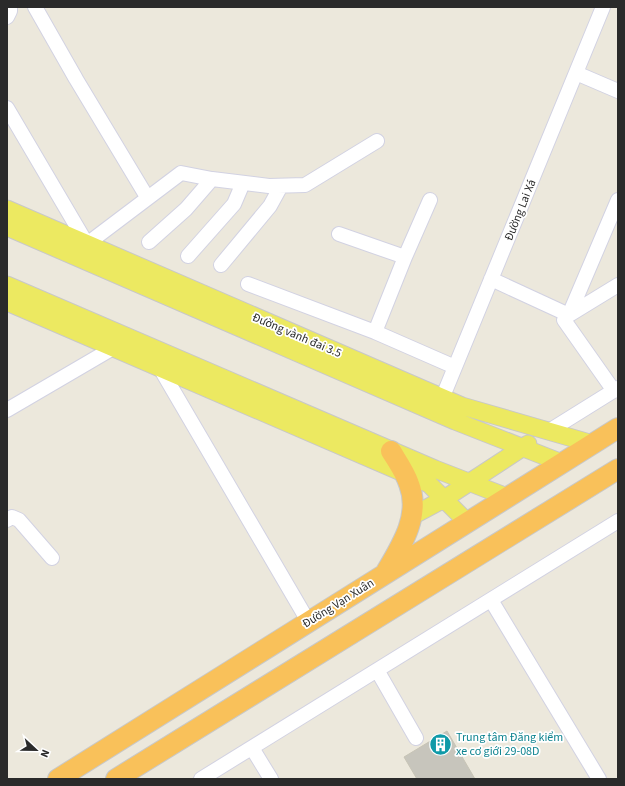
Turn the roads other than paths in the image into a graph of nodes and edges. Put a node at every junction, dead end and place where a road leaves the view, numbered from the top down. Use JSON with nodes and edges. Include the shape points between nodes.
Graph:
{"nodes":[{"id":1,"x":10,"y":7,"type":"edge"},
{"id":2,"x":36,"y":7,"type":"edge"},
{"id":3,"x":603,"y":7,"type":"edge"},
{"id":4,"x":7,"y":17,"type":"edge"},
{"id":5,"x":576,"y":73,"type":"junction"},
{"id":6,"x":618,"y":91,"type":"edge"},
{"id":7,"x":7,"y":108,"type":"edge"},
{"id":8,"x":377,"y":141,"type":"dead end"},
{"id":9,"x":212,"y":179,"type":"junction"},
{"id":10,"x":243,"y":183,"type":"junction"},
{"id":11,"x":281,"y":186,"type":"junction"},
{"id":12,"x":147,"y":197,"type":"junction"},
{"id":13,"x":430,"y":200,"type":"dead end"},
{"id":14,"x":618,"y":200,"type":"edge"},
{"id":15,"x":7,"y":209,"type":"edge"},
{"id":16,"x":7,"y":227,"type":"edge"},
{"id":17,"x":338,"y":234,"type":"dead end"},
{"id":18,"x":149,"y":242,"type":"dead end"},
{"id":19,"x":87,"y":244,"type":"junction"},
{"id":20,"x":188,"y":256,"type":"dead end"},
{"id":21,"x":405,"y":257,"type":"junction"},
{"id":22,"x":221,"y":265,"type":"dead end"},
{"id":23,"x":492,"y":279,"type":"junction"},
{"id":24,"x":248,"y":284,"type":"dead end"},
{"id":25,"x":7,"y":285,"type":"edge"},
{"id":26,"x":618,"y":286,"type":"edge"},
{"id":27,"x":7,"y":302,"type":"edge"},
{"id":28,"x":569,"y":315,"type":"junction"},
{"id":29,"x":375,"y":332,"type":"junction"},
{"id":30,"x":113,"y":348,"type":"junction"},
{"id":31,"x":454,"y":367,"type":"junction"},
{"id":32,"x":160,"y":368,"type":"junction"},
{"id":33,"x":616,"y":390,"type":"edge"},
{"id":34,"x":439,"y":405,"type":"junction"},
{"id":35,"x":7,"y":410,"type":"edge"},
{"id":36,"x":618,"y":428,"type":"edge"},
{"id":37,"x":549,"y":431,"type":"junction"},
{"id":38,"x":593,"y":444,"type":"junction"},
{"id":39,"x":522,"y":448,"type":"junction"},
{"id":40,"x":391,"y":451,"type":"junction"},
{"id":41,"x":562,"y":463,"type":"junction"},
{"id":42,"x":618,"y":469,"type":"edge"},
{"id":43,"x":404,"y":474,"type":"junction"},
{"id":44,"x":469,"y":483,"type":"junction"},
{"id":45,"x":507,"y":498,"type":"junction"},
{"id":46,"x":444,"y":499,"type":"junction"},
{"id":47,"x":412,"y":516,"type":"junction"},
{"id":48,"x":7,"y":520,"type":"edge"},
{"id":49,"x":618,"y":521,"type":"edge"},
{"id":50,"x":467,"y":522,"type":"junction"},
{"id":51,"x":52,"y":558,"type":"dead end"},
{"id":52,"x":384,"y":574,"type":"junction"},
{"id":53,"x":491,"y":600,"type":"junction"},
{"id":54,"x":308,"y":621,"type":"junction"},
{"id":55,"x":377,"y":670,"type":"junction"},
{"id":56,"x":416,"y":738,"type":"dead end"},
{"id":57,"x":252,"y":748,"type":"junction"},
{"id":58,"x":58,"y":779,"type":"edge"},
{"id":59,"x":116,"y":779,"type":"edge"},
{"id":60,"x":201,"y":779,"type":"edge"},
{"id":61,"x":271,"y":779,"type":"edge"},
{"id":62,"x":598,"y":779,"type":"edge"}],
"edges":[{"from":1,"to":4,"type":"street"},
{"from":2,"to":12,"type":"street"},
{"from":3,"to":5,"type":"street","name":"Đường Lai Xá"},
{"from":5,"to":6,"type":"street"},
{"from":5,"to":23,"type":"street","name":"Đường Lai Xá"},
{"from":7,"to":19,"type":"street"},
{"from":8,"to":11,"type":"street","via":[[305,185]]},
{"from":9,"to":10,"type":"street"},
{"from":9,"to":12,"type":"street","via":[[181,173]]},
{"from":9,"to":18,"type":"street","via":[[186,209]]},
{"from":10,"to":11,"type":"street"},
{"from":10,"to":20,"type":"street","via":[[234,204]]},
{"from":11,"to":22,"type":"street","via":[[270,206]]},
{"from":12,"to":19,"type":"street"},
{"from":13,"to":21,"type":"street"},
{"from":14,"to":28,"type":"street"},
{"from":15,"to":19,"type":"main road","name":"Đường vành đai 3.5"},
{"from":16,"to":34,"type":"main road","name":"Đường vành đai 3.5"},
{"from":17,"to":21,"type":"street"},
{"from":19,"to":34,"type":"main road","name":"Đường vành đai 3.5"},
{"from":21,"to":29,"type":"street"},
{"from":23,"to":28,"type":"street"},
{"from":23,"to":31,"type":"street","name":"Đường Lai Xá"},
{"from":24,"to":29,"type":"street"},
{"from":25,"to":40,"type":"main road"},
{"from":26,"to":28,"type":"street"},
{"from":27,"to":30,"type":"main road"},
{"from":28,"to":33,"type":"street","via":[[564,320]]},
{"from":29,"to":31,"type":"street"},
{"from":30,"to":32,"type":"main road"},
{"from":30,"to":35,"type":"street"},
{"from":31,"to":34,"type":"street","name":"Đường Lai Xá"},
{"from":32,"to":43,"type":"main road"},
{"from":32,"to":54,"type":"street"},
{"from":33,"to":37,"type":"street"},
{"from":34,"to":37,"type":"main road","name":"Đường vành đai 3.5","via":[[462,406]]},
{"from":34,"to":39,"type":"main road","name":"Đường vành đai 3.5"},
{"from":36,"to":38,"type":"highway","name":"Đường Vạn Xuân"},
{"from":37,"to":38,"type":"main road","name":"Đường vành đai 3.5"},
{"from":37,"to":39,"type":"main road"},
{"from":38,"to":41,"type":"highway","name":"Đường Vạn Xuân"},
{"from":39,"to":41,"type":"main road","name":"Đường vành đai 3.5"},
{"from":39,"to":44,"type":"main road"},
{"from":40,"to":43,"type":"highway"},
{"from":40,"to":44,"type":"main road"},
{"from":41,"to":45,"type":"highway","name":"Đường Vạn Xuân"},
{"from":42,"to":59,"type":"highway"},
{"from":43,"to":46,"type":"main road","via":[[428,484]]},
{"from":43,"to":47,"type":"highway","via":[[413,499]]},
{"from":44,"to":45,"type":"main road"},
{"from":44,"to":46,"type":"main road"},
{"from":45,"to":50,"type":"highway","name":"Đường Vạn Xuân"},
{"from":46,"to":47,"type":"main road"},
{"from":46,"to":50,"type":"main road"},
{"from":47,"to":52,"type":"highway","via":[[408,531]]},
{"from":48,"to":51,"type":"street","via":[[12,517],[19,520]]},
{"from":49,"to":53,"type":"street"},
{"from":50,"to":52,"type":"highway","name":"Đường Vạn Xuân"},
{"from":52,"to":54,"type":"highway","name":"Đường Vạn Xuân"},
{"from":53,"to":55,"type":"street"},
{"from":53,"to":62,"type":"street"},
{"from":54,"to":58,"type":"highway","name":"Đường Vạn Xuân"},
{"from":55,"to":56,"type":"street"},
{"from":55,"to":57,"type":"street"},
{"from":57,"to":60,"type":"street"},
{"from":57,"to":61,"type":"street"}]}
